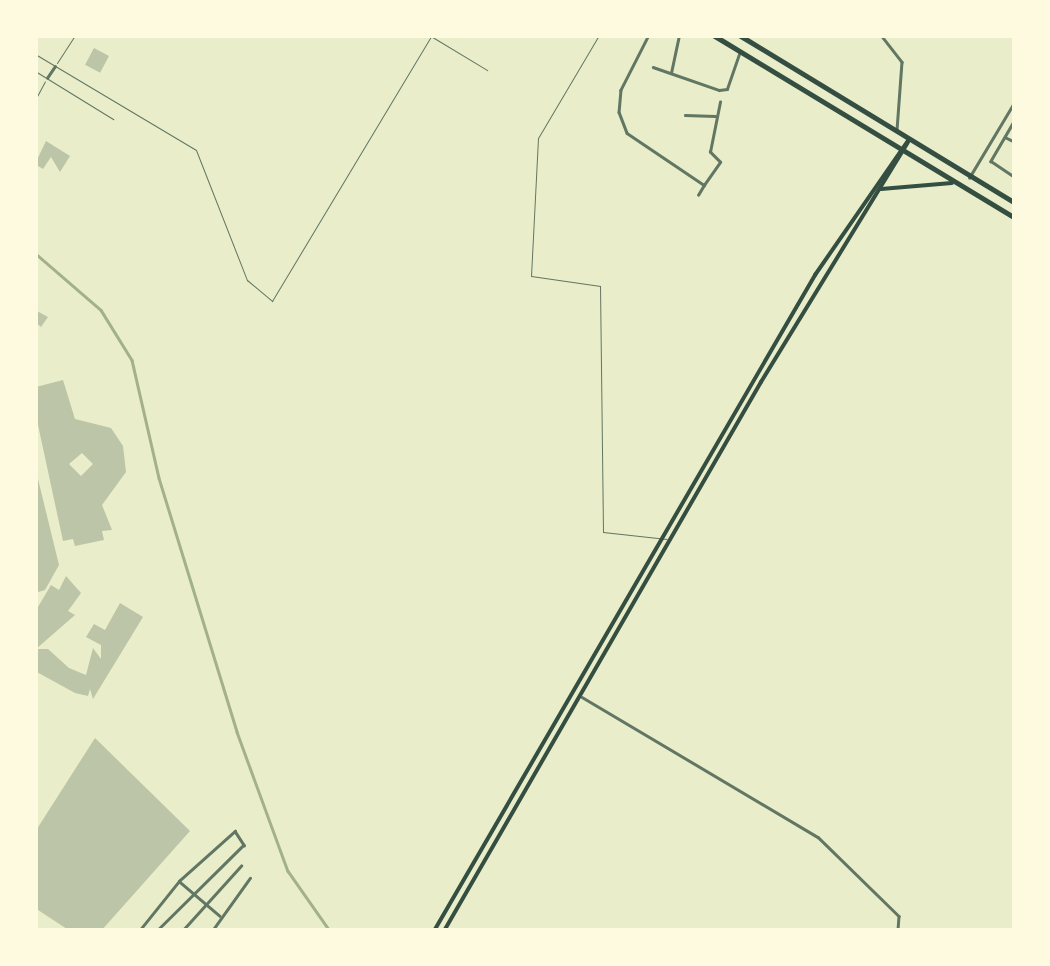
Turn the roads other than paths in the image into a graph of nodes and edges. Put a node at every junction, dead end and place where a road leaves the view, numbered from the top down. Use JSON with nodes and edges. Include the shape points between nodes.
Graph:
{"nodes":[{"id":1,"x":74,"y":35,"type":"edge"},
{"id":2,"x":599,"y":35,"type":"edge"},
{"id":3,"x":649,"y":35,"type":"edge"},
{"id":4,"x":679,"y":35,"type":"edge"},
{"id":5,"x":714,"y":35,"type":"edge"},
{"id":6,"x":739,"y":35,"type":"edge"},
{"id":7,"x":881,"y":35,"type":"edge"},
{"id":8,"x":431,"y":36,"type":"edge"},
{"id":9,"x":739,"y":52,"type":"junction"},
{"id":10,"x":35,"y":54,"type":"edge"},
{"id":11,"x":55,"y":66,"type":"junction"},
{"id":12,"x":652,"y":67,"type":"dead end"},
{"id":13,"x":487,"y":70,"type":"dead end"},
{"id":14,"x":35,"y":71,"type":"edge"},
{"id":15,"x":671,"y":73,"type":"junction"},
{"id":16,"x":47,"y":78,"type":"junction"},
{"id":17,"x":35,"y":100,"type":"edge"},
{"id":18,"x":1015,"y":100,"type":"edge"},
{"id":19,"x":720,"y":102,"type":"dead end"},
{"id":20,"x":685,"y":115,"type":"dead end"},
{"id":21,"x":717,"y":116,"type":"junction"},
{"id":22,"x":113,"y":119,"type":"dead end"},
{"id":23,"x":1015,"y":120,"type":"edge"},
{"id":24,"x":999,"y":128,"type":"junction"},
{"id":25,"x":897,"y":131,"type":"junction"},
{"id":26,"x":1006,"y":135,"type":"junction"},
{"id":27,"x":909,"y":139,"type":"junction"},
{"id":28,"x":1015,"y":142,"type":"edge"},
{"id":29,"x":897,"y":148,"type":"junction"},
{"id":30,"x":904,"y":153,"type":"junction"},
{"id":31,"x":1015,"y":177,"type":"edge"},
{"id":32,"x":969,"y":178,"type":"junction"},
{"id":33,"x":952,"y":183,"type":"junction"},
{"id":34,"x":704,"y":185,"type":"junction"},
{"id":35,"x":881,"y":189,"type":"junction"},
{"id":36,"x":698,"y":195,"type":"dead end"},
{"id":37,"x":1015,"y":203,"type":"edge"},
{"id":38,"x":1015,"y":218,"type":"edge"},
{"id":39,"x":662,"y":538,"type":"junction"},
{"id":40,"x":669,"y":540,"type":"junction"},
{"id":41,"x":580,"y":696,"type":"junction"},
{"id":42,"x":241,"y":866,"type":"dead end"},
{"id":43,"x":250,"y":878,"type":"dead end"},
{"id":44,"x":179,"y":881,"type":"junction"},
{"id":45,"x":194,"y":894,"type":"junction"},
{"id":46,"x":206,"y":904,"type":"junction"},
{"id":47,"x":221,"y":916,"type":"junction"},
{"id":48,"x":139,"y":931,"type":"edge"},
{"id":49,"x":157,"y":931,"type":"edge"},
{"id":50,"x":182,"y":931,"type":"edge"},
{"id":51,"x":212,"y":931,"type":"edge"},
{"id":52,"x":434,"y":931,"type":"edge"},
{"id":53,"x":444,"y":931,"type":"edge"},
{"id":54,"x":898,"y":931,"type":"edge"}],
"edges":[{"from":1,"to":11,"type":"lane"},
{"from":2,"to":39,"type":"lane","via":[[538,138],[531,276],[600,286],[604,532]]},
{"from":3,"to":34,"type":"street","via":[[621,90],[620,121]]},
{"from":4,"to":15,"type":"street"},
{"from":5,"to":9,"type":"highway"},
{"from":6,"to":25,"type":"highway"},
{"from":7,"to":25,"type":"street","via":[[902,64]]},
{"from":8,"to":11,"type":"lane","via":[[272,300],[247,280],[198,153]]},
{"from":8,"to":13,"type":"lane"},
{"from":9,"to":15,"type":"street","via":[[727,88]]},
{"from":9,"to":29,"type":"highway"},
{"from":10,"to":11,"type":"lane"},
{"from":11,"to":16,"type":"street"},
{"from":12,"to":15,"type":"street"},
{"from":14,"to":16,"type":"lane"},
{"from":16,"to":17,"type":"lane"},
{"from":16,"to":22,"type":"lane"},
{"from":18,"to":24,"type":"street"},
{"from":19,"to":21,"type":"street"},
{"from":20,"to":21,"type":"street"},
{"from":21,"to":34,"type":"street","via":[[710,152],[720,162]]},
{"from":23,"to":26,"type":"street"},
{"from":24,"to":26,"type":"street"},
{"from":24,"to":32,"type":"street"},
{"from":25,"to":27,"type":"highway"},
{"from":26,"to":28,"type":"street"},
{"from":26,"to":31,"type":"street","via":[[991,160]]},
{"from":27,"to":29,"type":"main road"},
{"from":27,"to":30,"type":"main road"},
{"from":27,"to":32,"type":"highway"},
{"from":29,"to":30,"type":"highway"},
{"from":29,"to":39,"type":"main road","via":[[814,275]]},
{"from":30,"to":33,"type":"highway"},
{"from":30,"to":35,"type":"main road"},
{"from":32,"to":37,"type":"highway"},
{"from":33,"to":35,"type":"main road"},
{"from":33,"to":38,"type":"highway"},
{"from":34,"to":36,"type":"street"},
{"from":35,"to":40,"type":"main road"},
{"from":39,"to":40,"type":"lane"},
{"from":39,"to":52,"type":"main road"},
{"from":40,"to":41,"type":"main road"},
{"from":41,"to":53,"type":"main road"},
{"from":41,"to":54,"type":"street","via":[[818,837],[899,916]]},
{"from":42,"to":46,"type":"street"},
{"from":43,"to":47,"type":"street"},
{"from":44,"to":45,"type":"street"},
{"from":44,"to":45,"type":"street","via":[[235,831],[244,845]]},
{"from":44,"to":48,"type":"street"},
{"from":45,"to":46,"type":"street"},
{"from":45,"to":49,"type":"street"},
{"from":46,"to":47,"type":"street"},
{"from":46,"to":50,"type":"street"},
{"from":47,"to":51,"type":"street"}]}
